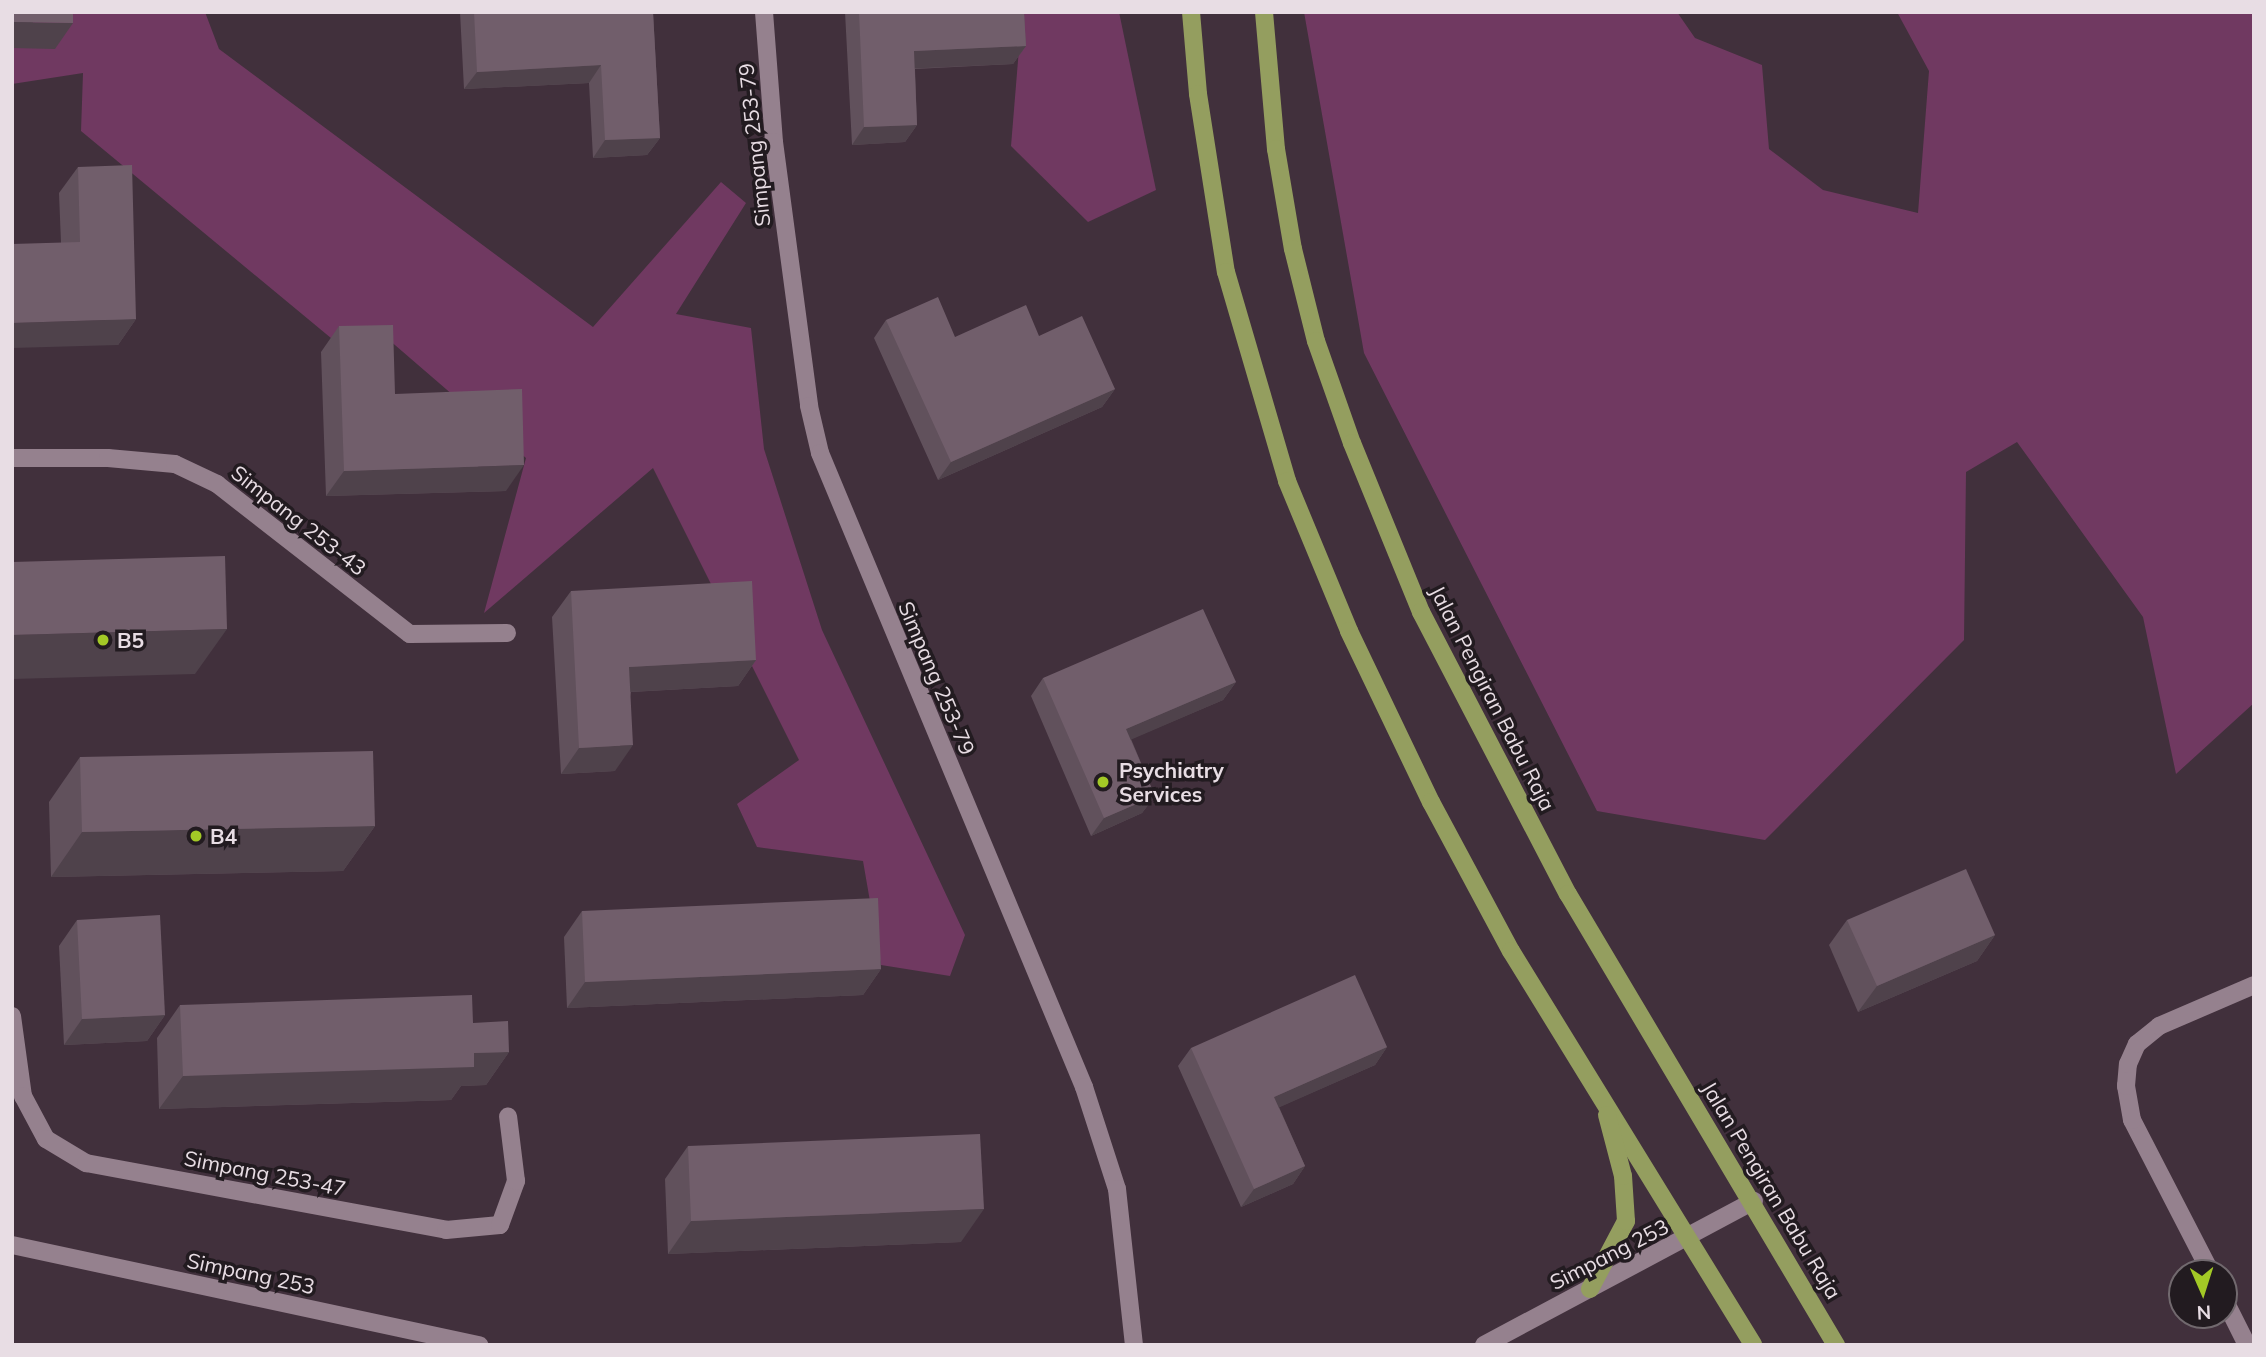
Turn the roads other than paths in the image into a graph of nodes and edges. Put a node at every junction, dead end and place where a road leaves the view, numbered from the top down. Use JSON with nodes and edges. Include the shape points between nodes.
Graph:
{"nodes":[{"id":1,"x":764,"y":12,"type":"edge"},
{"id":2,"x":1191,"y":12,"type":"edge"},
{"id":3,"x":1264,"y":12,"type":"edge"},
{"id":4,"x":12,"y":458,"type":"edge"},
{"id":5,"x":507,"y":633,"type":"dead end"},
{"id":6,"x":2254,"y":985,"type":"edge"},
{"id":7,"x":12,"y":1016,"type":"edge"},
{"id":8,"x":1602,"y":1097,"type":"junction"},
{"id":9,"x":508,"y":1116,"type":"dead end"},
{"id":10,"x":1754,"y":1201,"type":"junction"},
{"id":11,"x":1690,"y":1238,"type":"junction"},
{"id":12,"x":12,"y":1245,"type":"edge"},
{"id":13,"x":2204,"y":1259,"type":"edge"},
{"id":14,"x":1590,"y":1289,"type":"junction"},
{"id":15,"x":2238,"y":1327,"type":"edge"},
{"id":16,"x":479,"y":1345,"type":"edge"},
{"id":17,"x":1133,"y":1345,"type":"edge"},
{"id":18,"x":1484,"y":1345,"type":"edge"},
{"id":19,"x":1753,"y":1345,"type":"edge"},
{"id":20,"x":1836,"y":1345,"type":"edge"},
{"id":21,"x":2247,"y":1345,"type":"edge"}],
"edges":[{"from":1,"to":17,"type":"street","name":"Simpang 253-79","via":[[776,155],[809,406],[820,453],[1084,1087],[1117,1189]]},
{"from":2,"to":8,"type":"main road","via":[[1202,121],[1226,272],[1287,481],[1349,631],[1431,802],[1511,951]]},
{"from":3,"to":10,"type":"main road","name":"Jalan Pengiran Babu Raja","via":[[1276,149],[1293,249],[1316,341],[1411,588],[1568,894]]},
{"from":4,"to":5,"type":"street","name":"Simpang 253-43","via":[[108,458],[175,464],[217,484],[411,635]]},
{"from":6,"to":13,"type":"street","via":[[2159,1026],[2137,1044],[2128,1064],[2126,1086],[2132,1120]]},
{"from":7,"to":9,"type":"street","name":"Simpang 253-47","via":[[23,1096],[46,1139],[86,1163],[446,1230],[500,1224],[516,1181]]},
{"from":8,"to":11,"type":"main road"},
{"from":8,"to":14,"type":"main road","via":[[1623,1176],[1626,1221]]},
{"from":10,"to":11,"type":"street","name":"Simpang 253"},
{"from":10,"to":20,"type":"main road","name":"Jalan Pengiran Babu Raja"},
{"from":11,"to":14,"type":"street","name":"Simpang 253"},
{"from":11,"to":19,"type":"main road"},
{"from":12,"to":16,"type":"street","name":"Simpang 253"},
{"from":14,"to":18,"type":"street","name":"Simpang 253"},
{"from":15,"to":21,"type":"street"}]}
